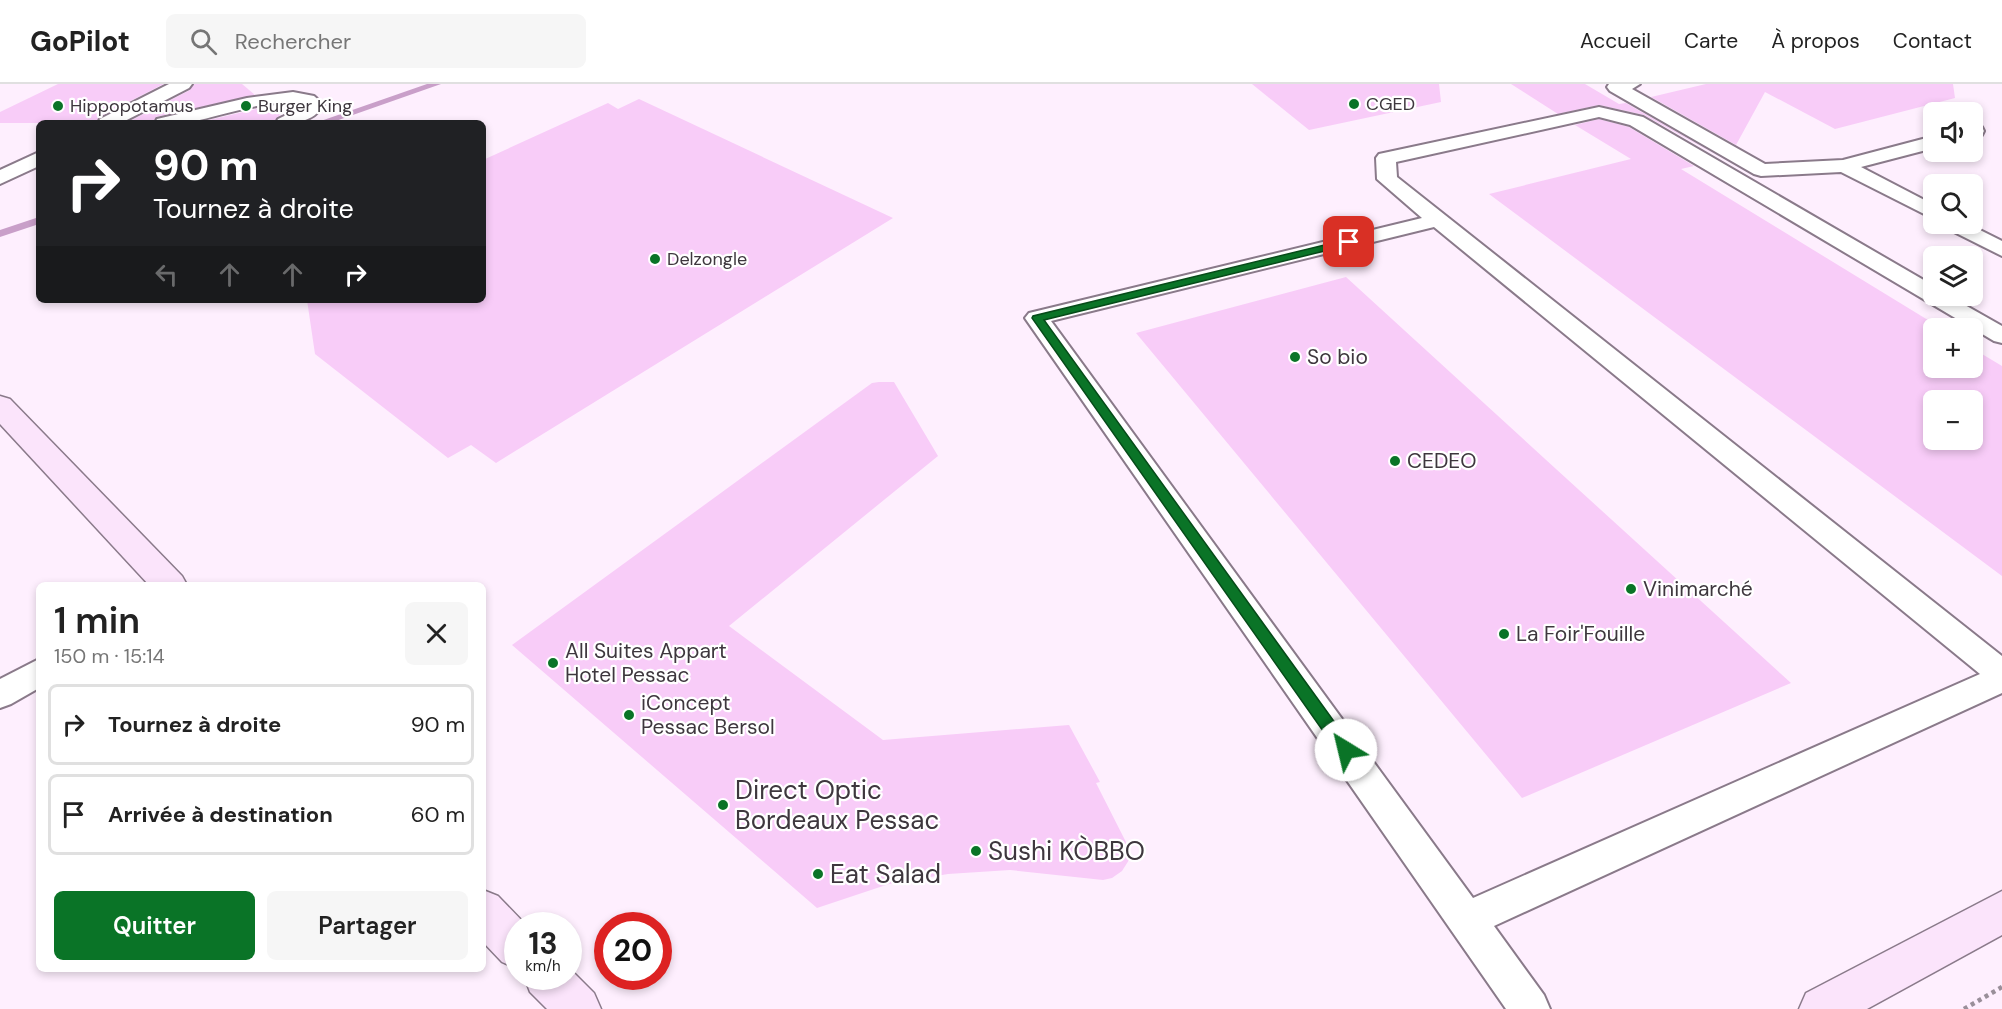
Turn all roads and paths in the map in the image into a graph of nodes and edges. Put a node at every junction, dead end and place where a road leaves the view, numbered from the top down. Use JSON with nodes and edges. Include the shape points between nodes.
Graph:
{"nodes":[{"id":1,"x":183,"y":84,"type":"edge"},
{"id":2,"x":1631,"y":84,"type":"edge"},
{"id":3,"x":113,"y":120,"type":"edge"},
{"id":4,"x":173,"y":120,"type":"edge"},
{"id":5,"x":292,"y":120,"type":"edge"},
{"id":6,"x":1923,"y":145,"type":"edge"},
{"id":7,"x":36,"y":160,"type":"edge"},
{"id":8,"x":1844,"y":166,"type":"junction"},
{"id":9,"x":3,"y":177,"type":"edge"},
{"id":10,"x":36,"y":182,"type":"edge"},
{"id":11,"x":1923,"y":207,"type":"edge"},
{"id":12,"x":1438,"y":220,"type":"junction"},
{"id":13,"x":1972,"y":234,"type":"edge"},
{"id":14,"x":2002,"y":250,"type":"edge"},
{"id":15,"x":2002,"y":336,"type":"edge"},
{"id":16,"x":0,"y":406,"type":"edge"},
{"id":17,"x":167,"y":582,"type":"edge"},
{"id":18,"x":36,"y":674,"type":"edge"},
{"id":19,"x":2002,"y":674,"type":"edge"},
{"id":20,"x":2002,"y":679,"type":"edge"},
{"id":21,"x":0,"y":694,"type":"edge"},
{"id":22,"x":2002,"y":912,"type":"edge"},
{"id":23,"x":486,"y":914,"type":"edge"},
{"id":24,"x":1466,"y":920,"type":"junction"},
{"id":25,"x":504,"y":932,"type":"edge"},
{"id":26,"x":2002,"y":987,"type":"edge"},
{"id":27,"x":560,"y":990,"type":"edge"},
{"id":28,"x":578,"y":1009,"type":"edge"},
{"id":29,"x":1530,"y":1009,"type":"edge"},
{"id":30,"x":1822,"y":1009,"type":"edge"},
{"id":31,"x":1964,"y":1009,"type":"edge"}],
"edges":[{"from":1,"to":3,"type":"lane"},
{"from":2,"to":8,"type":"lane","via":[[1616,87],[1761,170]]},
{"from":4,"to":5,"type":"lane","via":[[263,90],[296,87],[308,92],[315,105]]},
{"from":6,"to":8,"type":"lane"},
{"from":7,"to":9,"type":"lane"},
{"from":8,"to":11,"type":"lane"},
{"from":9,"to":10,"type":"lane"},
{"from":12,"to":15,"type":"lane","via":[[1387,179],[1386,158],[1599,112],[1636,121]]},
{"from":12,"to":19,"type":"lane"},
{"from":12,"to":24,"type":"lane","via":[[1037,318]]},
{"from":13,"to":14,"type":"lane"},
{"from":16,"to":17,"type":"street"},
{"from":18,"to":21,"type":"lane"},
{"from":20,"to":24,"type":"lane"},
{"from":22,"to":30,"type":"street"},
{"from":23,"to":25,"type":"street"},
{"from":24,"to":29,"type":"lane"},
{"from":26,"to":31,"type":"path"},
{"from":27,"to":28,"type":"street"}]}
